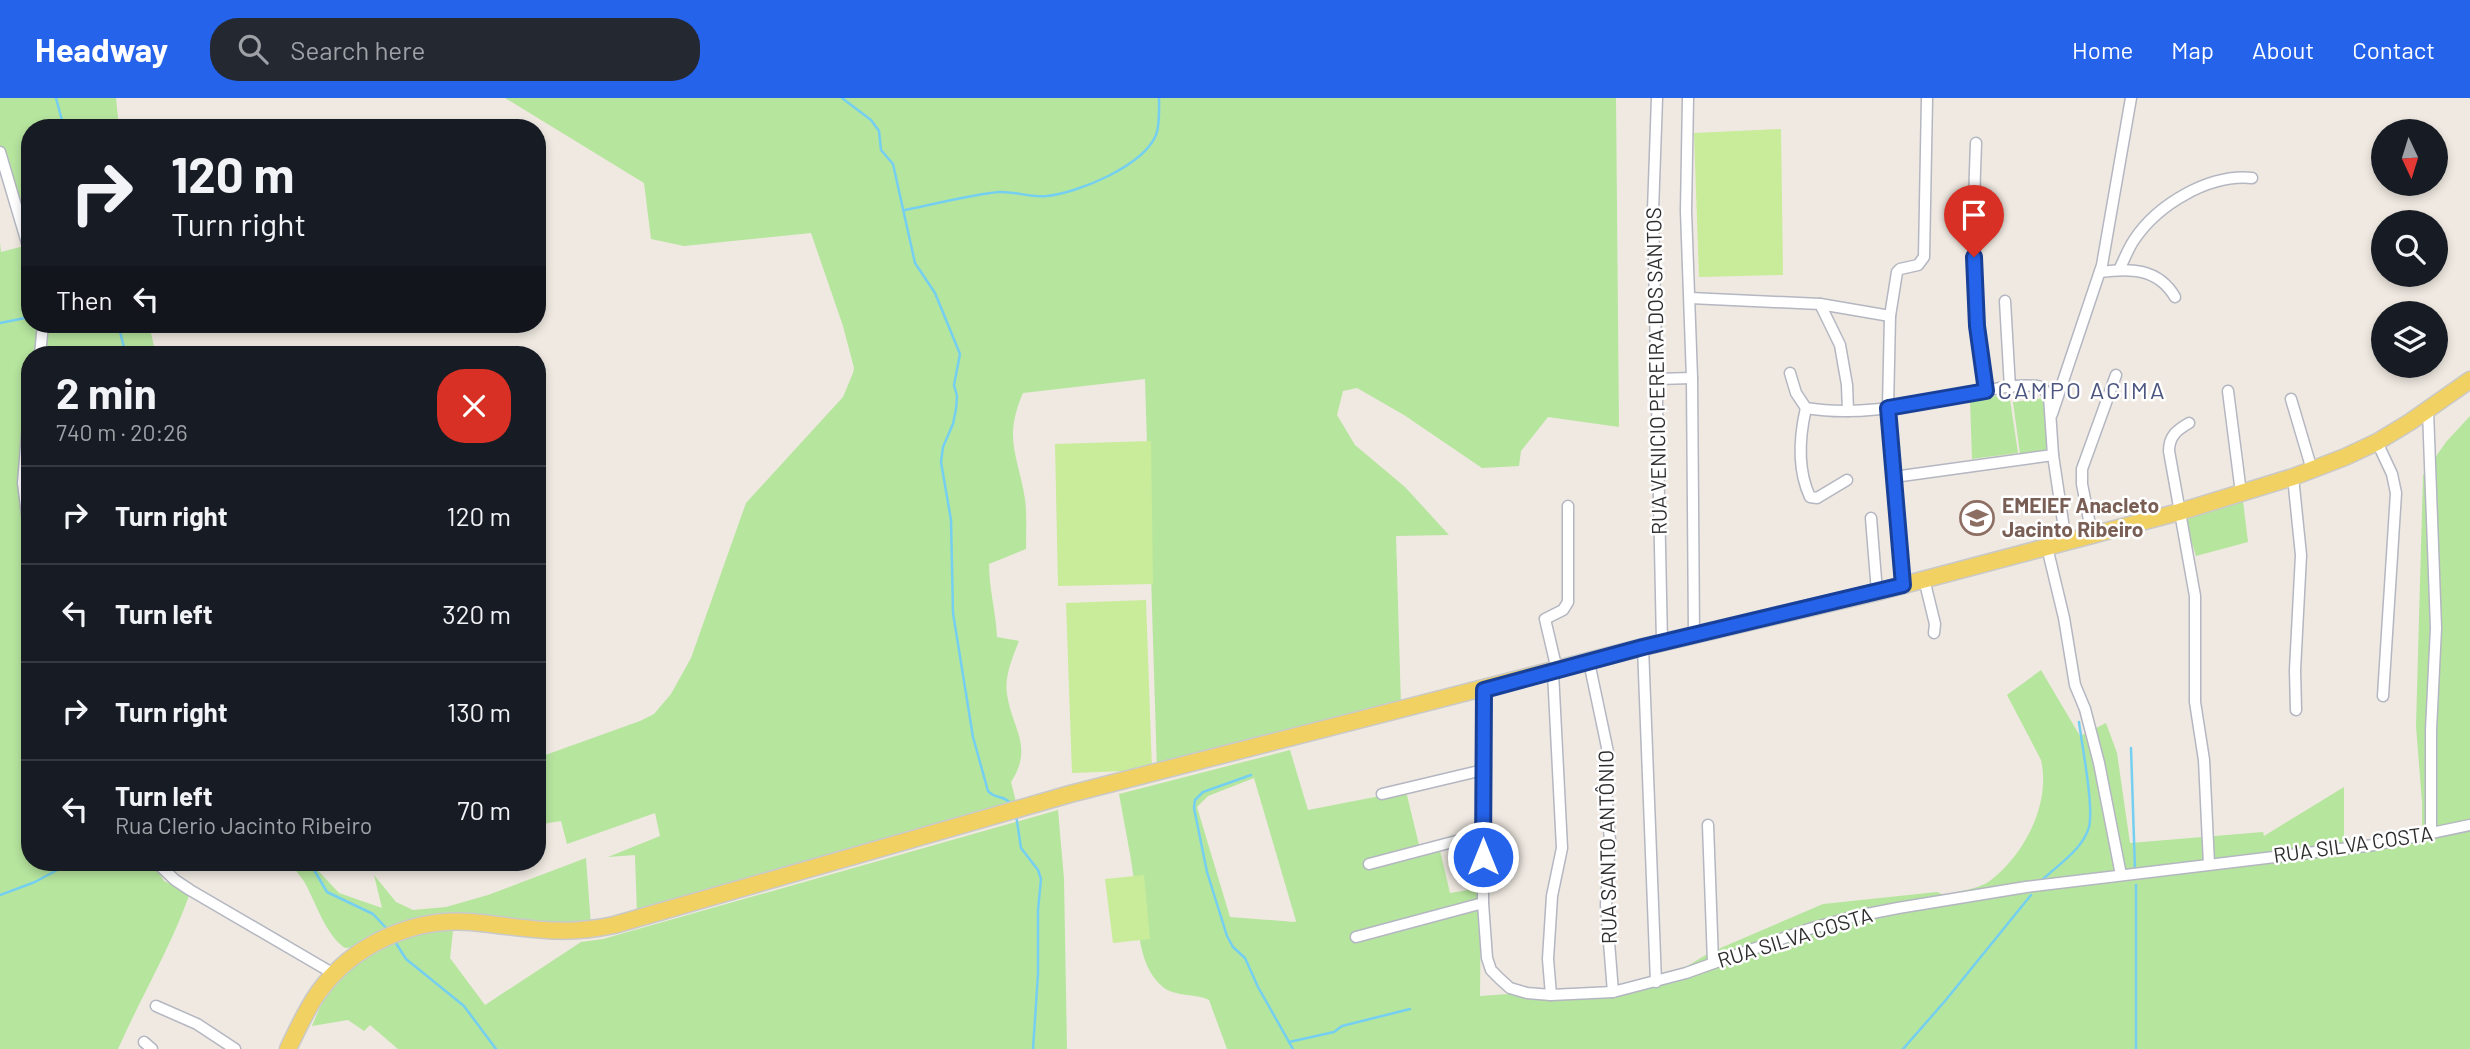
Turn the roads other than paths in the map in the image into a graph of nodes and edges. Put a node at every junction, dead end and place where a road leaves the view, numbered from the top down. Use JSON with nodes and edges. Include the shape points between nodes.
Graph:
{"nodes":[{"id":1,"x":1657,"y":98,"type":"edge"},
{"id":2,"x":1688,"y":98,"type":"edge"},
{"id":3,"x":1927,"y":98,"type":"edge"},
{"id":4,"x":2131,"y":98,"type":"edge"},
{"id":5,"x":1976,"y":143,"type":"dead end"},
{"id":6,"x":0,"y":152,"type":"edge"},
{"id":7,"x":2252,"y":178,"type":"dead end"},
{"id":8,"x":21,"y":223,"type":"edge"},
{"id":9,"x":2119,"y":270,"type":"junction"},
{"id":10,"x":2100,"y":272,"type":"junction"},
{"id":11,"x":2175,"y":297,"type":"dead end"},
{"id":12,"x":1690,"y":298,"type":"junction"},
{"id":13,"x":2005,"y":302,"type":"dead end"},
{"id":14,"x":1819,"y":304,"type":"junction"},
{"id":15,"x":1890,"y":316,"type":"junction"},
{"id":16,"x":1790,"y":373,"type":"dead end"},
{"id":17,"x":2116,"y":375,"type":"dead end"},
{"id":18,"x":1692,"y":378,"type":"junction"},
{"id":19,"x":1657,"y":379,"type":"junction"},
{"id":20,"x":2470,"y":380,"type":"edge"},
{"id":21,"x":2010,"y":388,"type":"junction"},
{"id":22,"x":1986,"y":391,"type":"junction"},
{"id":23,"x":2228,"y":391,"type":"dead end"},
{"id":24,"x":2291,"y":399,"type":"dead end"},
{"id":25,"x":1806,"y":408,"type":"junction"},
{"id":26,"x":1888,"y":408,"type":"junction"},
{"id":27,"x":2428,"y":410,"type":"junction"},
{"id":28,"x":1848,"y":411,"type":"junction"},
{"id":29,"x":2050,"y":418,"type":"junction"},
{"id":30,"x":2189,"y":423,"type":"dead end"},
{"id":31,"x":2377,"y":442,"type":"junction"},
{"id":32,"x":2053,"y":455,"type":"junction"},
{"id":33,"x":2312,"y":470,"type":"junction"},
{"id":34,"x":1895,"y":477,"type":"junction"},
{"id":35,"x":2293,"y":477,"type":"junction"},
{"id":36,"x":1847,"y":480,"type":"dead end"},
{"id":37,"x":2241,"y":493,"type":"junction"},
{"id":38,"x":1568,"y":506,"type":"dead end"},
{"id":39,"x":2179,"y":512,"type":"junction"},
{"id":40,"x":1871,"y":518,"type":"dead end"},
{"id":41,"x":2092,"y":535,"type":"junction"},
{"id":42,"x":2066,"y":542,"type":"junction"},
{"id":43,"x":2047,"y":547,"type":"junction"},
{"id":44,"x":1924,"y":579,"type":"junction"},
{"id":45,"x":1903,"y":585,"type":"junction"},
{"id":46,"x":1877,"y":592,"type":"junction"},
{"id":47,"x":1934,"y":633,"type":"dead end"},
{"id":48,"x":1695,"y":635,"type":"junction"},
{"id":49,"x":1662,"y":643,"type":"junction"},
{"id":50,"x":1643,"y":647,"type":"junction"},
{"id":51,"x":1589,"y":662,"type":"junction"},
{"id":52,"x":1555,"y":671,"type":"junction"},
{"id":53,"x":1484,"y":690,"type":"junction"},
{"id":54,"x":2383,"y":696,"type":"dead end"},
{"id":55,"x":2296,"y":710,"type":"dead end"},
{"id":56,"x":1483,"y":770,"type":"junction"},
{"id":57,"x":1382,"y":794,"type":"dead end"},
{"id":58,"x":1708,"y":825,"type":"dead end"},
{"id":59,"x":2470,"y":825,"type":"edge"},
{"id":60,"x":1483,"y":834,"type":"junction"},
{"id":61,"x":2431,"y":834,"type":"junction"},
{"id":62,"x":1369,"y":864,"type":"dead end"},
{"id":63,"x":2209,"y":864,"type":"junction"},
{"id":64,"x":165,"y":871,"type":"edge"},
{"id":65,"x":2121,"y":875,"type":"junction"},
{"id":66,"x":1483,"y":903,"type":"junction"},
{"id":67,"x":1356,"y":937,"type":"dead end"},
{"id":68,"x":1713,"y":962,"type":"junction"},
{"id":69,"x":334,"y":974,"type":"junction"},
{"id":70,"x":1656,"y":982,"type":"junction"},
{"id":71,"x":1613,"y":992,"type":"junction"},
{"id":72,"x":1551,"y":995,"type":"junction"},
{"id":73,"x":156,"y":1006,"type":"dead end"},
{"id":74,"x":235,"y":1049,"type":"edge"},
{"id":75,"x":288,"y":1049,"type":"edge"}],
"edges":[{"from":1,"to":19,"type":"street","name":"RUA VENICIO PEREIRA DOS SANTOS","via":[[1653,211]]},
{"from":2,"to":12,"type":"street","via":[[1685,189]]},
{"from":3,"to":15,"type":"street","via":[[1924,257],[1918,265],[1897,272]]},
{"from":4,"to":10,"type":"street"},
{"from":5,"to":22,"type":"street","via":[[1977,326]]},
{"from":6,"to":8,"type":"street"},
{"from":7,"to":9,"type":"street","via":[[2209,183],[2160,213],[2134,240]]},
{"from":9,"to":10,"type":"street"},
{"from":9,"to":11,"type":"street","via":[[2157,276]]},
{"from":10,"to":29,"type":"street"},
{"from":12,"to":14,"type":"street"},
{"from":12,"to":18,"type":"street"},
{"from":13,"to":21,"type":"street"},
{"from":14,"to":15,"type":"street"},
{"from":14,"to":28,"type":"street","via":[[1840,345]]},
{"from":15,"to":26,"type":"street"},
{"from":16,"to":25,"type":"street"},
{"from":17,"to":41,"type":"street","via":[[2082,468]]},
{"from":18,"to":19,"type":"street"},
{"from":18,"to":48,"type":"street"},
{"from":19,"to":49,"type":"street","name":"RUA VENICIO PEREIRA DOS SANTOS"},
{"from":20,"to":27,"type":"main road"},
{"from":21,"to":22,"type":"street"},
{"from":21,"to":29,"type":"street","via":[[2042,387],[2049,396]]},
{"from":22,"to":26,"type":"street"},
{"from":23,"to":37,"type":"street"},
{"from":24,"to":33,"type":"street"},
{"from":25,"to":28,"type":"street"},
{"from":25,"to":36,"type":"street","via":[[1800,457],[1811,497]]},
{"from":26,"to":28,"type":"street"},
{"from":26,"to":34,"type":"street"},
{"from":27,"to":31,"type":"main road"},
{"from":27,"to":61,"type":"street","via":[[2436,628]]},
{"from":29,"to":32,"type":"street"},
{"from":30,"to":39,"type":"street","via":[[2169,443]]},
{"from":31,"to":33,"type":"main road"},
{"from":31,"to":54,"type":"street","via":[[2396,493]]},
{"from":32,"to":34,"type":"street"},
{"from":32,"to":42,"type":"street"},
{"from":33,"to":35,"type":"main road"},
{"from":34,"to":45,"type":"street"},
{"from":35,"to":37,"type":"main road"},
{"from":35,"to":55,"type":"street","via":[[2301,566]]},
{"from":37,"to":39,"type":"main road"},
{"from":38,"to":52,"type":"street","via":[[1568,603],[1545,619]]},
{"from":39,"to":41,"type":"main road"},
{"from":39,"to":63,"type":"street","via":[[2195,596],[2195,702],[2204,760]]},
{"from":40,"to":46,"type":"street"},
{"from":41,"to":42,"type":"main road"},
{"from":42,"to":43,"type":"main road"},
{"from":43,"to":44,"type":"main road"},
{"from":43,"to":65,"type":"street"},
{"from":44,"to":45,"type":"main road"},
{"from":44,"to":47,"type":"street"},
{"from":45,"to":46,"type":"main road"},
{"from":46,"to":48,"type":"main road"},
{"from":48,"to":49,"type":"main road"},
{"from":49,"to":50,"type":"main road"},
{"from":50,"to":51,"type":"main road"},
{"from":50,"to":70,"type":"street"},
{"from":51,"to":52,"type":"main road"},
{"from":51,"to":71,"type":"street","name":"RUA SANTO ANTÔNIO","via":[[1608,752],[1606,905]]},
{"from":52,"to":53,"type":"main road"},
{"from":52,"to":72,"type":"street","via":[[1562,848],[1552,896]]},
{"from":53,"to":56,"type":"street","name":"RUA SILVA COSTA"},
{"from":53,"to":69,"type":"main road","via":[[1070,794],[614,925],[548,932],[469,922],[423,924],[378,942]]},
{"from":56,"to":57,"type":"street"},
{"from":56,"to":60,"type":"street","name":"RUA SILVA COSTA"},
{"from":58,"to":68,"type":"street"},
{"from":59,"to":61,"type":"street","name":"RUA SILVA COSTA"},
{"from":60,"to":62,"type":"street"},
{"from":60,"to":66,"type":"street","name":"RUA SILVA COSTA"},
{"from":61,"to":63,"type":"street","name":"RUA SILVA COSTA"},
{"from":63,"to":65,"type":"street","name":"RUA SILVA COSTA"},
{"from":64,"to":69,"type":"street"},
{"from":65,"to":68,"type":"street","name":"RUA SILVA COSTA","via":[[1852,916]]},
{"from":66,"to":67,"type":"street"},
{"from":66,"to":72,"type":"street","name":"RUA SILVA COSTA","via":[[1491,970],[1510,988]]},
{"from":68,"to":70,"type":"street","name":"RUA SILVA COSTA"},
{"from":69,"to":75,"type":"main road","via":[[318,993]]},
{"from":70,"to":71,"type":"street","name":"RUA SILVA COSTA"},
{"from":71,"to":72,"type":"street","name":"RUA SILVA COSTA"},
{"from":73,"to":74,"type":"street","via":[[197,1024]]}]}
